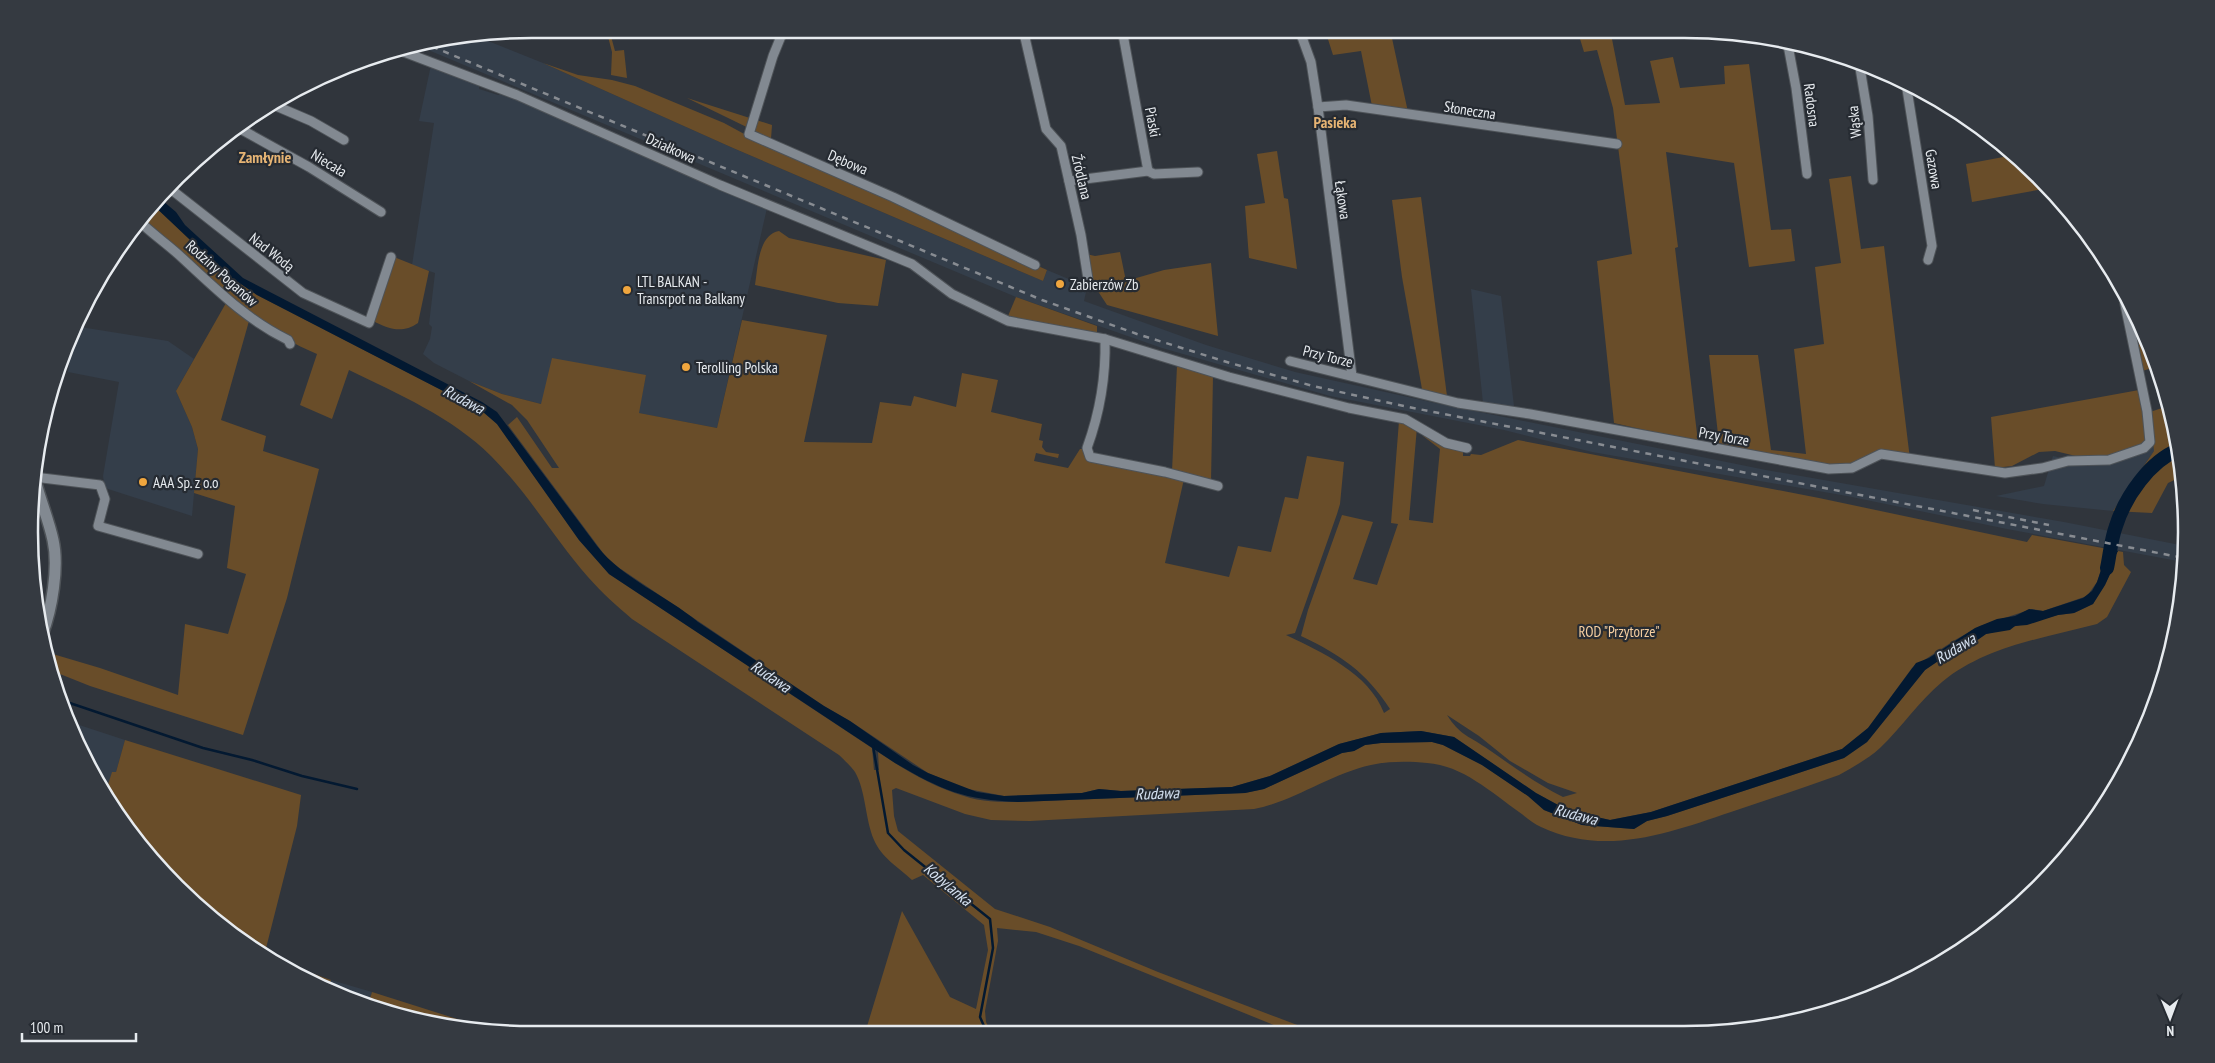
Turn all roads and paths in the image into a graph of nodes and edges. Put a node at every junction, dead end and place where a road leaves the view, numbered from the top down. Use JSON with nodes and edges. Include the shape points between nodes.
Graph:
{"nodes":[{"id":1,"x":780,"y":38,"type":"edge"},
{"id":2,"x":1025,"y":38,"type":"edge"},
{"id":3,"x":1124,"y":38,"type":"edge"},
{"id":4,"x":1302,"y":38,"type":"edge"},
{"id":5,"x":1789,"y":49,"type":"edge"},
{"id":6,"x":409,"y":53,"type":"edge"},
{"id":7,"x":1860,"y":71,"type":"edge"},
{"id":8,"x":1907,"y":91,"type":"edge"},
{"id":9,"x":279,"y":107,"type":"edge"},
{"id":10,"x":1318,"y":107,"type":"junction"},
{"id":11,"x":244,"y":131,"type":"edge"},
{"id":12,"x":344,"y":140,"type":"dead end"},
{"id":13,"x":1617,"y":144,"type":"dead end"},
{"id":14,"x":1148,"y":171,"type":"junction"},
{"id":15,"x":1198,"y":172,"type":"dead end"},
{"id":16,"x":1807,"y":174,"type":"dead end"},
{"id":17,"x":1069,"y":180,"type":"junction"},
{"id":18,"x":1873,"y":180,"type":"dead end"},
{"id":19,"x":173,"y":191,"type":"edge"},
{"id":20,"x":381,"y":212,"type":"dead end"},
{"id":21,"x":145,"y":225,"type":"edge"},
{"id":22,"x":391,"y":256,"type":"dead end"},
{"id":23,"x":1928,"y":260,"type":"dead end"},
{"id":24,"x":1035,"y":265,"type":"dead end"},
{"id":25,"x":1088,"y":279,"type":"dead end"},
{"id":26,"x":2126,"y":312,"type":"edge"},
{"id":27,"x":1105,"y":340,"type":"junction"},
{"id":28,"x":290,"y":344,"type":"dead end"},
{"id":29,"x":1290,"y":361,"type":"dead end"},
{"id":30,"x":1352,"y":376,"type":"junction"},
{"id":31,"x":1468,"y":448,"type":"dead end"},
{"id":32,"x":41,"y":475,"type":"edge"},
{"id":33,"x":1218,"y":486,"type":"dead end"},
{"id":34,"x":39,"y":502,"type":"edge"},
{"id":35,"x":198,"y":554,"type":"dead end"},
{"id":36,"x":46,"y":623,"type":"edge"}],
"edges":[{"from":1,"to":24,"type":"street","name":"Dębowa","via":[[750,134]]},
{"from":2,"to":17,"type":"street","name":"Źródlana","via":[[1046,129],[1061,146]]},
{"from":3,"to":14,"type":"street","name":"Piaski"},
{"from":4,"to":10,"type":"street","name":"Łąkowa","via":[[1311,62]]},
{"from":5,"to":16,"type":"street","name":"Radosna"},
{"from":6,"to":27,"type":"street","name":"Działkowa","via":[[912,264],[958,297],[1008,321]]},
{"from":7,"to":18,"type":"street","name":"Wąska"},
{"from":8,"to":23,"type":"street","name":"Gazowa","via":[[1932,246]]},
{"from":9,"to":12,"type":"street"},
{"from":10,"to":13,"type":"street","name":"Słoneczna","via":[[1346,105]]},
{"from":10,"to":30,"type":"street","name":"Łąkowa"},
{"from":11,"to":20,"type":"street","name":"Niecała"},
{"from":14,"to":15,"type":"street","via":[[1154,174]]},
{"from":14,"to":17,"type":"street"},
{"from":17,"to":25,"type":"street","name":"Źródlana"},
{"from":19,"to":22,"type":"street","name":"Nad Wodą","via":[[303,293],[369,323]]},
{"from":21,"to":28,"type":"street","name":"Rodziny Poganów","via":[[230,303]]},
{"from":26,"to":30,"type":"street","name":"Przy Torze","via":[[2147,411],[2150,442],[2144,448],[2109,460],[2068,461],[2005,473],[1881,454],[1852,468],[1829,469],[1458,403]]},
{"from":27,"to":31,"type":"street","name":"Działkowa","via":[[1229,377],[1405,419],[1446,444]]},
{"from":27,"to":33,"type":"street","via":[[1100,398],[1087,448],[1090,457]]},
{"from":29,"to":30,"type":"street","name":"Przy Torze"},
{"from":32,"to":35,"type":"street","via":[[100,485],[105,499],[98,526]]},
{"from":34,"to":36,"type":"street","via":[[53,538],[56,558],[52,604]]}]}
